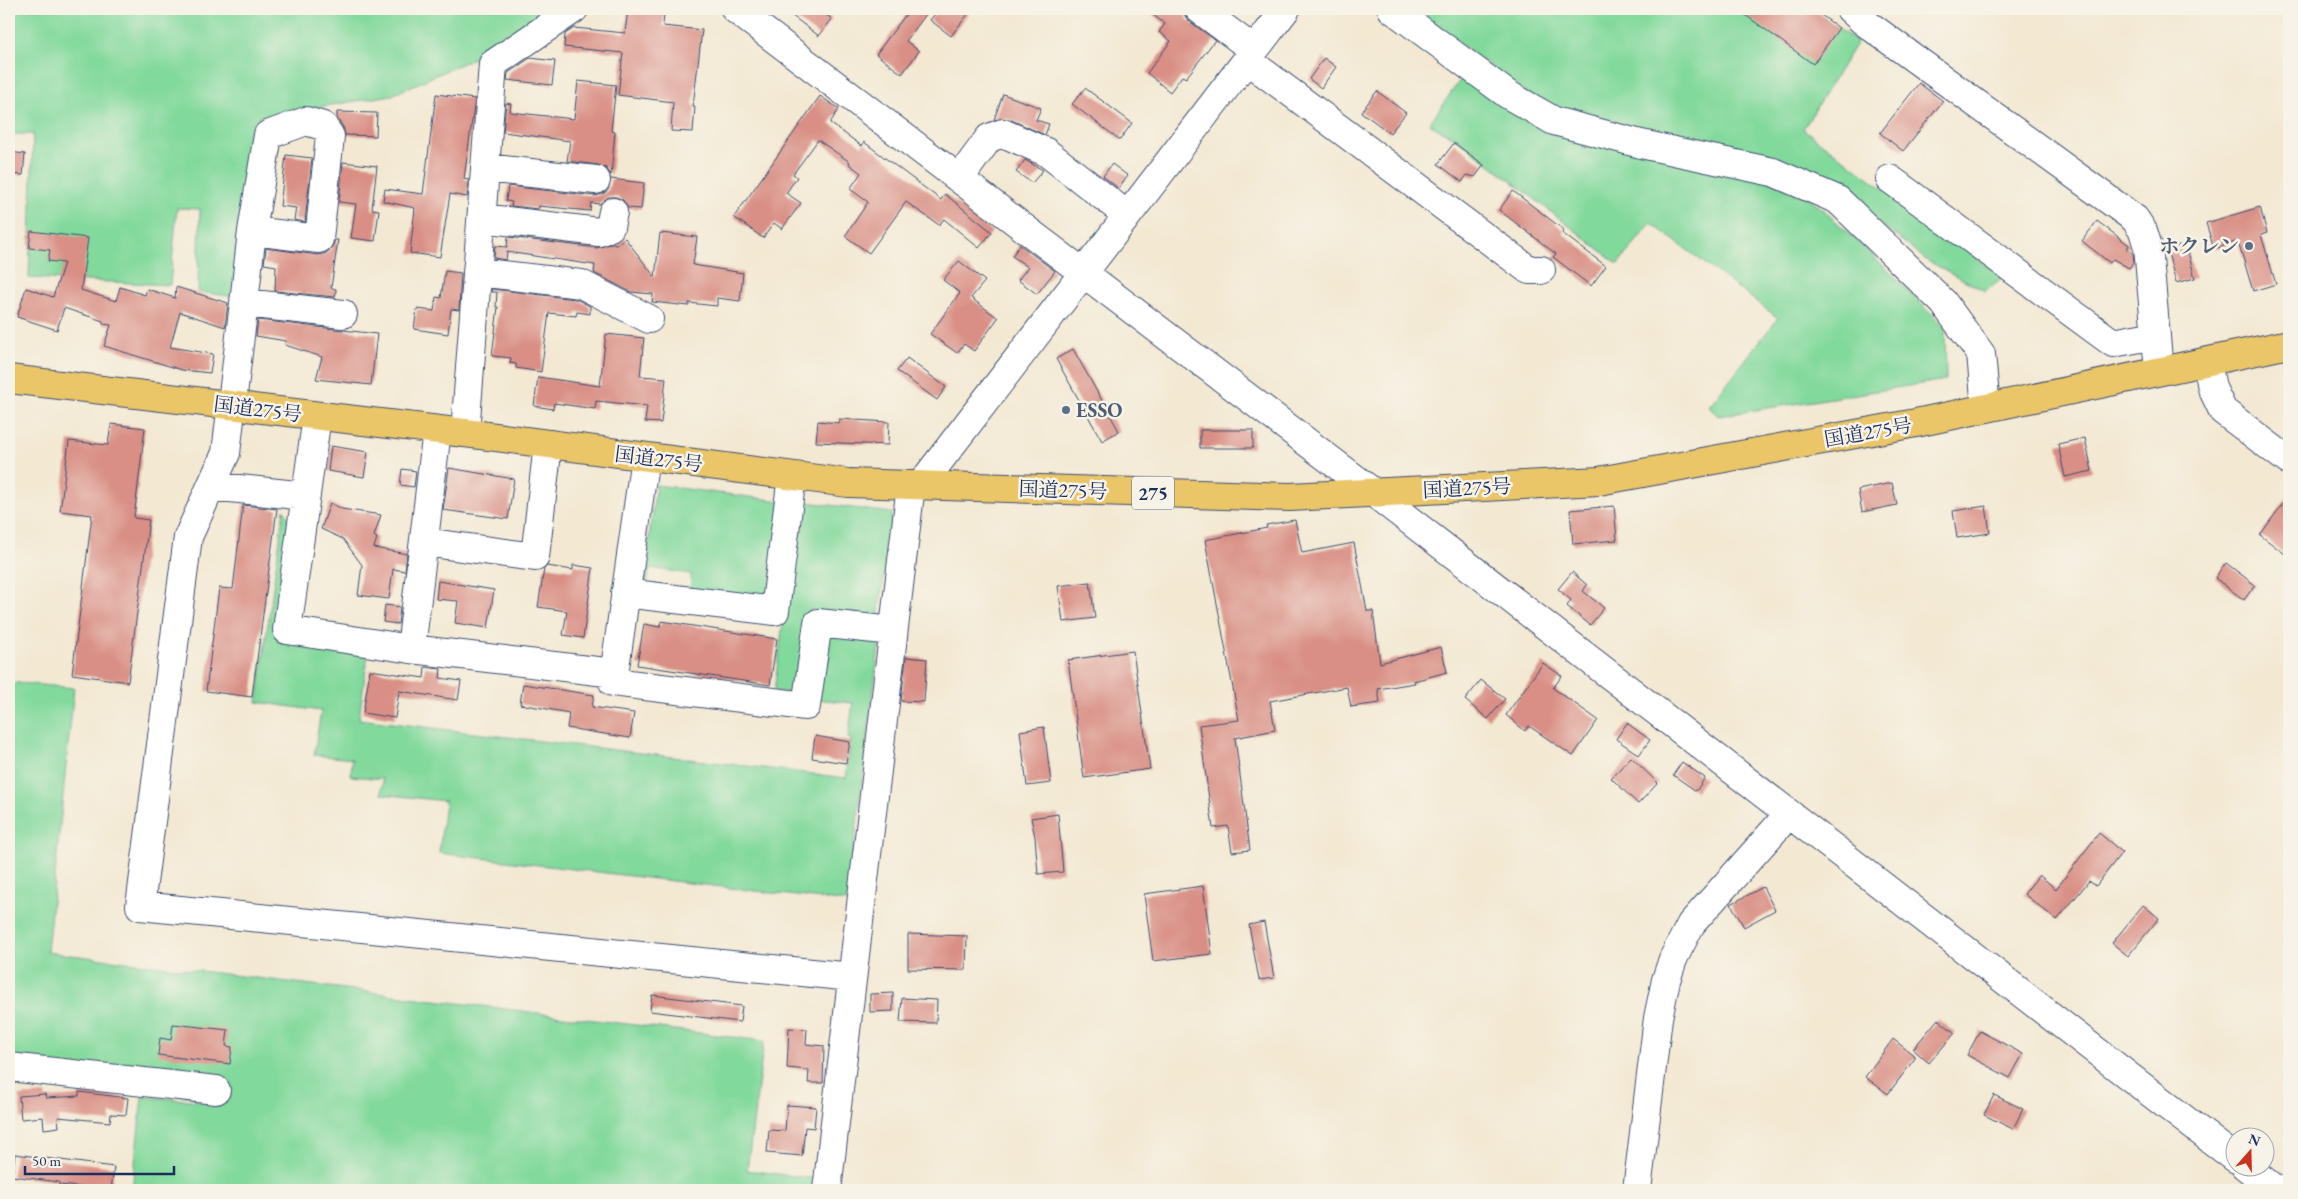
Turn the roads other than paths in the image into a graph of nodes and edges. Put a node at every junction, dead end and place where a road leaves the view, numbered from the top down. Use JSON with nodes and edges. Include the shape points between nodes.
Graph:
{"nodes":[{"id":1,"x":574,"y":9,"type":"edge"},
{"id":2,"x":735,"y":9,"type":"edge"},
{"id":3,"x":1199,"y":9,"type":"edge"},
{"id":4,"x":1286,"y":9,"type":"edge"},
{"id":5,"x":1392,"y":9,"type":"edge"},
{"id":6,"x":1850,"y":9,"type":"edge"},
{"id":7,"x":1250,"y":55,"type":"junction"},
{"id":8,"x":485,"y":168,"type":"junction"},
{"id":9,"x":1890,"y":178,"type":"dead end"},
{"id":10,"x":959,"y":179,"type":"junction"},
{"id":11,"x":596,"y":180,"type":"dead end"},
{"id":12,"x":613,"y":212,"type":"dead end"},
{"id":13,"x":1127,"y":215,"type":"junction"},
{"id":14,"x":482,"y":218,"type":"junction"},
{"id":15,"x":252,"y":231,"type":"dead end"},
{"id":16,"x":1541,"y":270,"type":"dead end"},
{"id":17,"x":478,"y":272,"type":"junction"},
{"id":18,"x":1083,"y":273,"type":"junction"},
{"id":19,"x":244,"y":303,"type":"junction"},
{"id":20,"x":343,"y":314,"type":"dead end"},
{"id":21,"x":648,"y":319,"type":"dead end"},
{"id":22,"x":2156,"y":335,"type":"junction"},
{"id":23,"x":2289,"y":344,"type":"edge"},
{"id":24,"x":2207,"y":362,"type":"junction"},
{"id":25,"x":2159,"y":371,"type":"junction"},
{"id":26,"x":9,"y":379,"type":"edge"},
{"id":27,"x":230,"y":405,"type":"junction"},
{"id":28,"x":1986,"y":408,"type":"junction"},
{"id":29,"x":317,"y":416,"type":"junction"},
{"id":30,"x":437,"y":430,"type":"junction"},
{"id":31,"x":465,"y":433,"type":"junction"},
{"id":32,"x":548,"y":444,"type":"junction"},
{"id":33,"x":645,"y":457,"type":"junction"},
{"id":34,"x":2289,"y":461,"type":"edge"},
{"id":35,"x":792,"y":476,"type":"junction"},
{"id":36,"x":211,"y":486,"type":"junction"},
{"id":37,"x":915,"y":486,"type":"junction"},
{"id":38,"x":1374,"y":493,"type":"junction"},
{"id":39,"x":306,"y":496,"type":"junction"},
{"id":40,"x":424,"y":542,"type":"junction"},
{"id":41,"x":625,"y":593,"type":"junction"},
{"id":42,"x":894,"y":631,"type":"junction"},
{"id":43,"x":411,"y":649,"type":"junction"},
{"id":44,"x":614,"y":673,"type":"junction"},
{"id":45,"x":1788,"y":815,"type":"junction"},
{"id":46,"x":852,"y":977,"type":"junction"},
{"id":47,"x":9,"y":1067,"type":"edge"},
{"id":48,"x":216,"y":1090,"type":"dead end"},
{"id":49,"x":2226,"y":1151,"type":"edge"},
{"id":50,"x":2258,"y":1176,"type":"edge"},
{"id":51,"x":827,"y":1190,"type":"edge"},
{"id":52,"x":1637,"y":1190,"type":"edge"},
{"id":53,"x":2276,"y":1190,"type":"edge"}],
"edges":[{"from":1,"to":8,"type":"street","via":[[494,64]]},
{"from":2,"to":10,"type":"street"},
{"from":3,"to":7,"type":"street"},
{"from":4,"to":7,"type":"street"},
{"from":5,"to":28,"type":"street","via":[[1507,94],[1554,121],[1641,144],[1773,172],[1838,200],[1943,302],[1981,354]]},
{"from":6,"to":22,"type":"street","via":[[2135,219],[2148,247]]},
{"from":7,"to":13,"type":"street"},
{"from":7,"to":16,"type":"street","via":[[1529,270]]},
{"from":8,"to":11,"type":"street"},
{"from":8,"to":14,"type":"street"},
{"from":9,"to":22,"type":"street","via":[[2113,343]]},
{"from":10,"to":13,"type":"street","via":[[989,138],[1003,132],[1046,152]]},
{"from":10,"to":18,"type":"street"},
{"from":12,"to":14,"type":"street","via":[[610,226],[599,232]]},
{"from":13,"to":18,"type":"street"},
{"from":14,"to":17,"type":"street"},
{"from":15,"to":19,"type":"street"},
{"from":17,"to":21,"type":"street","via":[[581,284]]},
{"from":17,"to":31,"type":"street"},
{"from":18,"to":37,"type":"street"},
{"from":18,"to":38,"type":"street"},
{"from":19,"to":20,"type":"street"},
{"from":19,"to":27,"type":"street"},
{"from":22,"to":25,"type":"street"},
{"from":23,"to":24,"type":"highway","name":"国道275号","number":"275"},
{"from":24,"to":25,"type":"highway","name":"国道275号","number":"275"},
{"from":24,"to":34,"type":"street","via":[[2212,388],[2223,411]]},
{"from":25,"to":28,"type":"highway","name":"国道275号","number":"275"},
{"from":26,"to":27,"type":"highway","name":"国道275号","number":"275"},
{"from":27,"to":29,"type":"highway","name":"国道275号","number":"275"},
{"from":27,"to":36,"type":"street","via":[[226,453]]},
{"from":28,"to":38,"type":"highway","name":"国道275号","number":"275","via":[[1599,481]]},
{"from":29,"to":30,"type":"highway","name":"国道275号","number":"275"},
{"from":29,"to":39,"type":"street"},
{"from":30,"to":31,"type":"highway","name":"国道275号","number":"275"},
{"from":30,"to":40,"type":"street"},
{"from":31,"to":32,"type":"highway","name":"国道275号","number":"275"},
{"from":32,"to":33,"type":"highway","name":"国道275号","number":"275"},
{"from":32,"to":40,"type":"street","via":[[535,557]]},
{"from":33,"to":35,"type":"highway","name":"国道275号","number":"275"},
{"from":33,"to":41,"type":"street"},
{"from":35,"to":37,"type":"highway","name":"国道275号","number":"275","via":[[848,484]]},
{"from":35,"to":41,"type":"street","via":[[775,611]]},
{"from":36,"to":39,"type":"street"},
{"from":36,"to":46,"type":"street","via":[[188,537],[140,906]]},
{"from":37,"to":38,"type":"highway","name":"国道275号","number":"275","via":[[1290,497]]},
{"from":37,"to":42,"type":"street"},
{"from":38,"to":45,"type":"street"},
{"from":39,"to":43,"type":"street","via":[[288,630]]},
{"from":40,"to":43,"type":"street"},
{"from":41,"to":44,"type":"street"},
{"from":42,"to":44,"type":"street","via":[[818,623],[806,706],[612,682]]},
{"from":42,"to":46,"type":"street"},
{"from":43,"to":44,"type":"street"},
{"from":45,"to":49,"type":"street"},
{"from":45,"to":52,"type":"street","via":[[1692,924],[1673,959],[1658,1018]]},
{"from":46,"to":51,"type":"street"},
{"from":47,"to":48,"type":"street"},
{"from":50,"to":53,"type":"street"}]}
